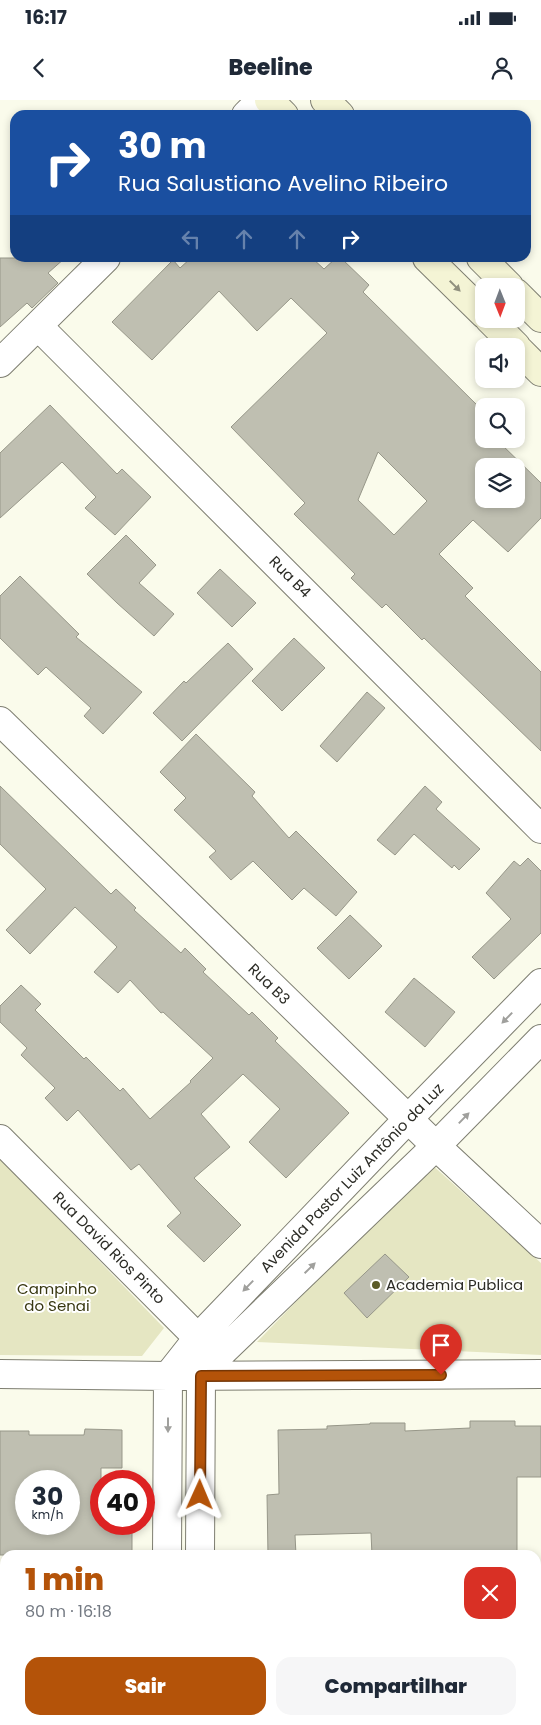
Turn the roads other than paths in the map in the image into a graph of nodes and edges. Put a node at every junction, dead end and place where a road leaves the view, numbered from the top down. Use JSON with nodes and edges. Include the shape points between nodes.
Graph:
{"nodes":[{"id":1,"x":261,"y":100,"type":"edge"},
{"id":2,"x":269,"y":100,"type":"edge"},
{"id":3,"x":325,"y":100,"type":"edge"},
{"id":4,"x":251,"y":110,"type":"edge"},
{"id":5,"x":279,"y":110,"type":"edge"},
{"id":6,"x":335,"y":110,"type":"edge"},
{"id":7,"x":102,"y":262,"type":"edge"},
{"id":8,"x":431,"y":262,"type":"edge"},
{"id":9,"x":485,"y":262,"type":"edge"},
{"id":10,"x":502,"y":278,"type":"edge"},
{"id":11,"x":525,"y":302,"type":"edge"},
{"id":12,"x":475,"y":305,"type":"edge"},
{"id":13,"x":541,"y":318,"type":"edge"},
{"id":14,"x":38,"y":326,"type":"junction"},
{"id":15,"x":498,"y":328,"type":"edge"},
{"id":16,"x":508,"y":338,"type":"edge"},
{"id":17,"x":525,"y":355,"type":"edge"},
{"id":18,"x":0,"y":363,"type":"edge"},
{"id":19,"x":541,"y":372,"type":"edge"},
{"id":20,"x":0,"y":721,"type":"edge"},
{"id":21,"x":541,"y":829,"type":"edge"},
{"id":22,"x":541,"y":983,"type":"edge"},
{"id":23,"x":541,"y":1039,"type":"edge"},
{"id":24,"x":408,"y":1119,"type":"junction"},
{"id":25,"x":0,"y":1139,"type":"edge"},
{"id":26,"x":436,"y":1146,"type":"junction"},
{"id":27,"x":541,"y":1244,"type":"edge"},
{"id":28,"x":198,"y":1338,"type":"junction"},
{"id":29,"x":219,"y":1355,"type":"junction"},
{"id":30,"x":0,"y":1374,"type":"edge"},
{"id":31,"x":541,"y":1374,"type":"edge"},
{"id":32,"x":168,"y":1376,"type":"junction"},
{"id":33,"x":201,"y":1376,"type":"junction"},
{"id":34,"x":167,"y":1550,"type":"edge"},
{"id":35,"x":200,"y":1550,"type":"edge"}],
"edges":[{"from":1,"to":4,"type":"street"},
{"from":2,"to":5,"type":"main road"},
{"from":3,"to":6,"type":"main road"},
{"from":7,"to":14,"type":"street"},
{"from":8,"to":12,"type":"main road","one_way":true},
{"from":9,"to":10,"type":"main road"},
{"from":11,"to":13,"type":"main road"},
{"from":14,"to":18,"type":"street"},
{"from":14,"to":21,"type":"street","name":"Rua B4"},
{"from":15,"to":16,"type":"main road"},
{"from":17,"to":19,"type":"main road"},
{"from":20,"to":24,"type":"street","name":"Rua B3"},
{"from":22,"to":24,"type":"street","name":"Avenida Pastor Luiz Antônio da Luz","one_way":true},
{"from":26,"to":23,"type":"street","name":"Avenida Pastor Luiz Antônio da Luz","one_way":true},
{"from":24,"to":26,"type":"street","name":"Rua B3"},
{"from":24,"to":28,"type":"street","name":"Avenida Pastor Luiz Antônio da Luz","one_way":true},
{"from":25,"to":28,"type":"street","name":"Rua David Rios Pinto"},
{"from":26,"to":27,"type":"street","name":"Rua B3"},
{"from":29,"to":26,"type":"street","name":"Avenida Pastor Luiz Antônio da Luz","one_way":true},
{"from":28,"to":29,"type":"street","name":"Rua David Rios Pinto"},
{"from":28,"to":32,"type":"street","name":"Avenida Pastor Luiz Antônio da Luz"},
{"from":29,"to":33,"type":"street","name":"Avenida Pastor Luiz Antônio da Luz"},
{"from":30,"to":32,"type":"street"},
{"from":31,"to":33,"type":"street"},
{"from":32,"to":33,"type":"street"},
{"from":32,"to":34,"type":"street","one_way":true},
{"from":33,"to":35,"type":"street"}]}
